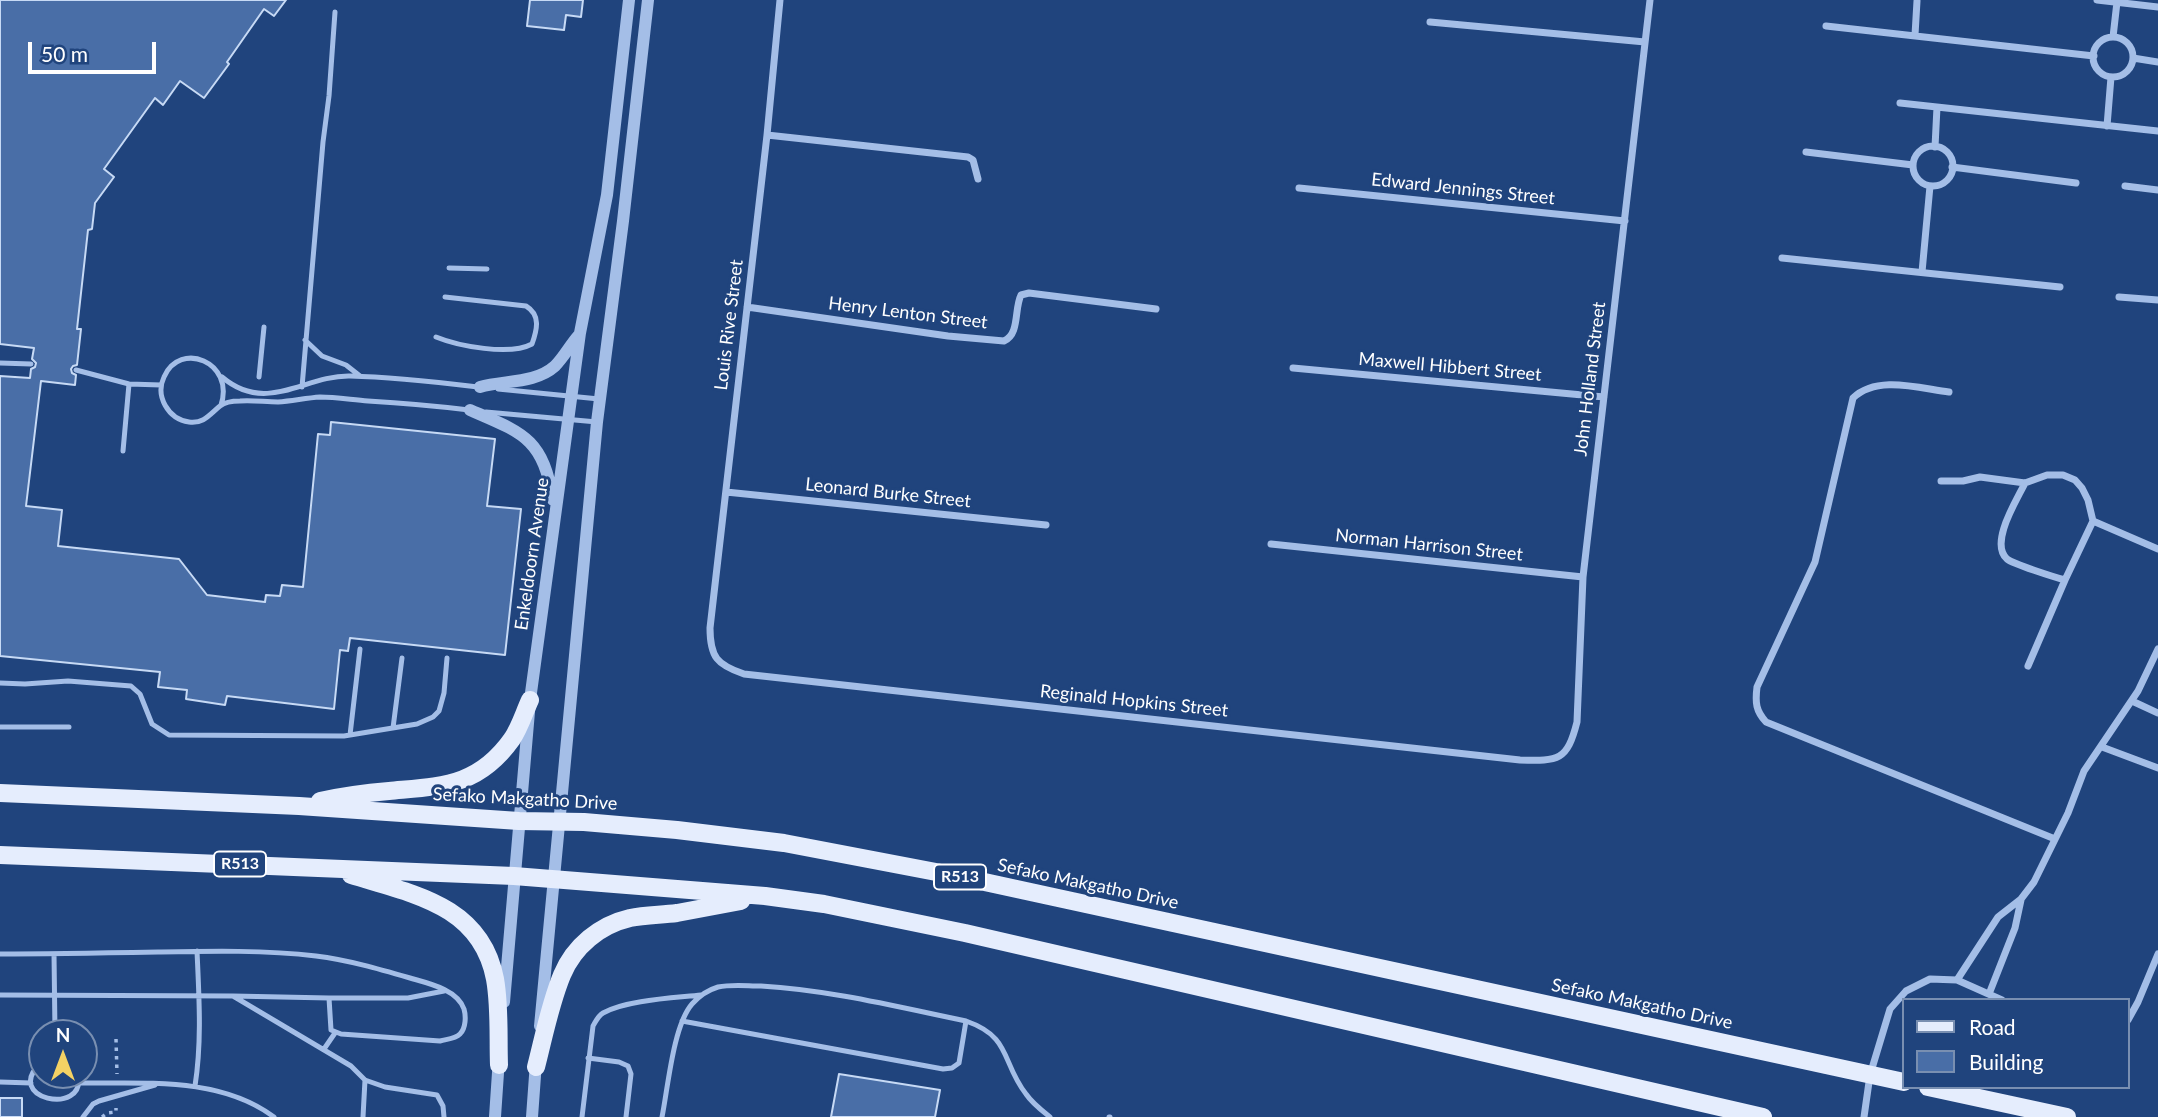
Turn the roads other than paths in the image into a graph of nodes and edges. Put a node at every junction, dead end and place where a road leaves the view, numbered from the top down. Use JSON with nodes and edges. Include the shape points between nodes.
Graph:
{"nodes":[{"id":1,"x":629,"y":0,"type":"edge"},
{"id":2,"x":648,"y":0,"type":"edge"},
{"id":3,"x":780,"y":0,"type":"edge"},
{"id":4,"x":1650,"y":0,"type":"edge"},
{"id":5,"x":1915,"y":0,"type":"edge"},
{"id":6,"x":1925,"y":0,"type":"edge"},
{"id":7,"x":2097,"y":0,"type":"edge"},
{"id":8,"x":2117,"y":2,"type":"junction"},
{"id":9,"x":2158,"y":6,"type":"edge"},
{"id":10,"x":335,"y":12,"type":"dead end"},
{"id":11,"x":1430,"y":22,"type":"dead end"},
{"id":12,"x":1826,"y":26,"type":"dead end"},
{"id":13,"x":1915,"y":34,"type":"junction"},
{"id":14,"x":2113,"y":37,"type":"junction"},
{"id":15,"x":1645,"y":42,"type":"junction"},
{"id":16,"x":2094,"y":56,"type":"junction"},
{"id":17,"x":2133,"y":58,"type":"junction"},
{"id":18,"x":2158,"y":62,"type":"edge"},
{"id":19,"x":2111,"y":77,"type":"junction"},
{"id":20,"x":1900,"y":103,"type":"dead end"},
{"id":21,"x":1937,"y":107,"type":"junction"},
{"id":22,"x":2107,"y":126,"type":"junction"},
{"id":23,"x":2158,"y":131,"type":"edge"},
{"id":24,"x":767,"y":135,"type":"junction"},
{"id":25,"x":1935,"y":147,"type":"junction"},
{"id":26,"x":1806,"y":152,"type":"dead end"},
{"id":27,"x":1913,"y":165,"type":"junction"},
{"id":28,"x":1952,"y":167,"type":"junction"},
{"id":29,"x":978,"y":179,"type":"dead end"},
{"id":30,"x":2076,"y":183,"type":"dead end"},
{"id":31,"x":1930,"y":186,"type":"junction"},
{"id":32,"x":2125,"y":186,"type":"dead end"},
{"id":33,"x":1299,"y":188,"type":"dead end"},
{"id":34,"x":2158,"y":190,"type":"edge"},
{"id":35,"x":1625,"y":220,"type":"junction"},
{"id":36,"x":1782,"y":258,"type":"dead end"},
{"id":37,"x":449,"y":268,"type":"dead end"},
{"id":38,"x":487,"y":269,"type":"dead end"},
{"id":39,"x":1922,"y":272,"type":"junction"},
{"id":40,"x":2060,"y":288,"type":"dead end"},
{"id":41,"x":445,"y":297,"type":"dead end"},
{"id":42,"x":2119,"y":297,"type":"dead end"},
{"id":43,"x":2158,"y":300,"type":"edge"},
{"id":44,"x":747,"y":307,"type":"junction"},
{"id":45,"x":1156,"y":309,"type":"dead end"},
{"id":46,"x":264,"y":327,"type":"dead end"},
{"id":47,"x":580,"y":333,"type":"junction"},
{"id":48,"x":436,"y":337,"type":"dead end"},
{"id":49,"x":305,"y":340,"type":"junction"},
{"id":50,"x":0,"y":363,"type":"edge"},
{"id":51,"x":32,"y":364,"type":"dead end"},
{"id":52,"x":1293,"y":368,"type":"dead end"},
{"id":53,"x":76,"y":370,"type":"dead end"},
{"id":54,"x":222,"y":377,"type":"junction"},
{"id":55,"x":259,"y":377,"type":"dead end"},
{"id":56,"x":361,"y":377,"type":"junction"},
{"id":57,"x":129,"y":384,"type":"junction"},
{"id":58,"x":161,"y":385,"type":"junction"},
{"id":59,"x":302,"y":387,"type":"junction"},
{"id":60,"x":480,"y":387,"type":"junction"},
{"id":61,"x":1949,"y":392,"type":"dead end"},
{"id":62,"x":571,"y":396,"type":"junction"},
{"id":63,"x":1604,"y":397,"type":"junction"},
{"id":64,"x":599,"y":399,"type":"junction"},
{"id":65,"x":221,"y":405,"type":"junction"},
{"id":66,"x":470,"y":410,"type":"junction"},
{"id":67,"x":569,"y":419,"type":"junction"},
{"id":68,"x":597,"y":422,"type":"junction"},
{"id":69,"x":123,"y":450,"type":"dead end"},
{"id":70,"x":1941,"y":481,"type":"dead end"},
{"id":71,"x":2025,"y":483,"type":"junction"},
{"id":72,"x":726,"y":492,"type":"junction"},
{"id":73,"x":555,"y":517,"type":"junction"},
{"id":74,"x":2093,"y":521,"type":"junction"},
{"id":75,"x":1046,"y":525,"type":"dead end"},
{"id":76,"x":1271,"y":544,"type":"dead end"},
{"id":77,"x":2158,"y":549,"type":"edge"},
{"id":78,"x":1583,"y":577,"type":"junction"},
{"id":79,"x":2064,"y":580,"type":"junction"},
{"id":80,"x":360,"y":649,"type":"dead end"},
{"id":81,"x":2158,"y":649,"type":"edge"},
{"id":82,"x":713,"y":654,"type":"joint"},
{"id":83,"x":402,"y":658,"type":"dead end"},
{"id":84,"x":447,"y":658,"type":"dead end"},
{"id":85,"x":2028,"y":666,"type":"dead end"},
{"id":86,"x":0,"y":683,"type":"edge"},
{"id":87,"x":530,"y":700,"type":"junction"},
{"id":88,"x":2132,"y":701,"type":"junction"},
{"id":89,"x":2158,"y":713,"type":"edge"},
{"id":90,"x":0,"y":727,"type":"edge"},
{"id":91,"x":69,"y":727,"type":"dead end"},
{"id":92,"x":393,"y":728,"type":"junction"},
{"id":93,"x":350,"y":735,"type":"junction"},
{"id":94,"x":2102,"y":747,"type":"junction"},
{"id":95,"x":1559,"y":757,"type":"joint"},
{"id":96,"x":2158,"y":768,"type":"edge"},
{"id":97,"x":0,"y":793,"type":"edge"},
{"id":98,"x":299,"y":806,"type":"junction"},
{"id":99,"x":519,"y":821,"type":"junction"},
{"id":100,"x":558,"y":822,"type":"junction"},
{"id":101,"x":2055,"y":839,"type":"junction"},
{"id":102,"x":0,"y":855,"type":"edge"},
{"id":103,"x":324,"y":867,"type":"junction"},
{"id":104,"x":514,"y":876,"type":"junction"},
{"id":105,"x":553,"y":878,"type":"junction"},
{"id":106,"x":765,"y":896,"type":"junction"},
{"id":107,"x":2021,"y":899,"type":"junction"},
{"id":108,"x":197,"y":951,"type":"junction"},
{"id":109,"x":0,"y":954,"type":"edge"},
{"id":110,"x":54,"y":954,"type":"junction"},
{"id":111,"x":2158,"y":954,"type":"edge"},
{"id":112,"x":1957,"y":980,"type":"junction"},
{"id":113,"x":445,"y":990,"type":"junction"},
{"id":114,"x":1989,"y":994,"type":"junction"},
{"id":115,"x":0,"y":995,"type":"edge"},
{"id":116,"x":701,"y":995,"type":"junction"},
{"id":117,"x":55,"y":996,"type":"junction"},
{"id":118,"x":199,"y":996,"type":"junction"},
{"id":119,"x":233,"y":996,"type":"junction"},
{"id":120,"x":329,"y":998,"type":"junction"},
{"id":121,"x":1997,"y":998,"type":"edge"},
{"id":122,"x":2130,"y":1016,"type":"edge"},
{"id":123,"x":55,"y":1019,"type":"edge"},
{"id":124,"x":682,"y":1021,"type":"junction"},
{"id":125,"x":966,"y":1021,"type":"junction"},
{"id":126,"x":335,"y":1033,"type":"junction"},
{"id":127,"x":324,"y":1049,"type":"junction"},
{"id":128,"x":588,"y":1058,"type":"junction"},
{"id":129,"x":499,"y":1065,"type":"junction"},
{"id":130,"x":536,"y":1067,"type":"junction"},
{"id":131,"x":1870,"y":1075,"type":"junction"},
{"id":132,"x":365,"y":1080,"type":"junction"},
{"id":133,"x":0,"y":1082,"type":"edge"},
{"id":134,"x":1902,"y":1082,"type":"edge"},
{"id":135,"x":28,"y":1083,"type":"edge"},
{"id":136,"x":98,"y":1083,"type":"edge"},
{"id":137,"x":161,"y":1083,"type":"junction"},
{"id":138,"x":195,"y":1086,"type":"junction"},
{"id":139,"x":32,"y":1089,"type":"edge"},
{"id":140,"x":77,"y":1089,"type":"edge"},
{"id":141,"x":1937,"y":1089,"type":"edge"},
{"id":142,"x":83,"y":1117,"type":"edge"},
{"id":143,"x":274,"y":1117,"type":"edge"},
{"id":144,"x":363,"y":1117,"type":"edge"},
{"id":145,"x":444,"y":1117,"type":"edge"},
{"id":146,"x":495,"y":1117,"type":"edge"},
{"id":147,"x":531,"y":1117,"type":"edge"},
{"id":148,"x":582,"y":1117,"type":"edge"},
{"id":149,"x":626,"y":1117,"type":"edge"},
{"id":150,"x":662,"y":1117,"type":"edge"},
{"id":151,"x":1050,"y":1117,"type":"edge"},
{"id":152,"x":1763,"y":1117,"type":"edge"},
{"id":153,"x":1864,"y":1117,"type":"edge"},
{"id":154,"x":2067,"y":1117,"type":"edge"}],
"edges":[{"from":1,"to":47,"type":"street","name":"Enkeldoorn Avenue","via":[[607,195]]},
{"from":2,"to":64,"type":"street"},
{"from":3,"to":24,"type":"street","name":"Louis Rive Street"},
{"from":4,"to":15,"type":"street","name":"John Holland Street"},
{"from":5,"to":6,"type":"street"},
{"from":5,"to":13,"type":"street"},
{"from":7,"to":8,"type":"street"},
{"from":8,"to":9,"type":"street"},
{"from":8,"to":14,"type":"street"},
{"from":10,"to":49,"type":"lane"},
{"from":11,"to":15,"type":"street"},
{"from":12,"to":13,"type":"street"},
{"from":13,"to":16,"type":"street"},
{"from":14,"to":16,"type":"street","via":[[2096,47]]},
{"from":14,"to":17,"type":"street","via":[[2125,41]]},
{"from":15,"to":35,"type":"street","name":"John Holland Street"},
{"from":16,"to":19,"type":"street","via":[[2099,71]]},
{"from":17,"to":18,"type":"street"},
{"from":17,"to":19,"type":"street","via":[[2128,70]]},
{"from":19,"to":22,"type":"street"},
{"from":20,"to":21,"type":"street"},
{"from":21,"to":22,"type":"street"},
{"from":21,"to":25,"type":"street"},
{"from":22,"to":23,"type":"street"},
{"from":24,"to":29,"type":"street","via":[[968,157]]},
{"from":24,"to":44,"type":"street","name":"Louis Rive Street"},
{"from":25,"to":27,"type":"street","via":[[1920,151]]},
{"from":25,"to":28,"type":"street","via":[[1949,155]]},
{"from":26,"to":27,"type":"street"},
{"from":27,"to":31,"type":"street","via":[[1919,180]]},
{"from":28,"to":30,"type":"street"},
{"from":28,"to":31,"type":"street","via":[[1948,179]]},
{"from":31,"to":39,"type":"street"},
{"from":32,"to":34,"type":"street"},
{"from":33,"to":35,"type":"street","name":"Edward Jennings Street"},
{"from":35,"to":63,"type":"street","name":"John Holland Street"},
{"from":36,"to":39,"type":"street"},
{"from":37,"to":38,"type":"lane"},
{"from":39,"to":40,"type":"street"},
{"from":41,"to":48,"type":"lane","via":[[526,306],[534,311],[536,331],[531,344],[523,349],[468,346]]},
{"from":42,"to":43,"type":"street"},
{"from":44,"to":45,"type":"street","name":"Henry Lenton Street","via":[[1004,341],[1013,332],[1021,295],[1030,293]]},
{"from":44,"to":72,"type":"street","name":"Louis Rive Street"},
{"from":46,"to":55,"type":"lane"},
{"from":47,"to":60,"type":"street","via":[[558,363],[542,374]]},
{"from":47,"to":62,"type":"street","name":"Enkeldoorn Avenue"},
{"from":49,"to":56,"type":"lane","via":[[322,356]]},
{"from":49,"to":59,"type":"lane"},
{"from":50,"to":51,"type":"lane"},
{"from":52,"to":63,"type":"street","name":"Maxwell Hibbert Street"},
{"from":53,"to":57,"type":"lane"},
{"from":54,"to":58,"type":"lane","via":[[210,364],[193,358],[176,363]]},
{"from":54,"to":59,"type":"lane","via":[[233,387],[256,393]]},
{"from":54,"to":65,"type":"lane"},
{"from":56,"to":59,"type":"lane","via":[[340,377]]},
{"from":56,"to":60,"type":"lane"},
{"from":57,"to":58,"type":"lane"},
{"from":57,"to":69,"type":"lane"},
{"from":58,"to":65,"type":"lane","via":[[170,412],[188,422],[207,418]]},
{"from":60,"to":62,"type":"lane"},
{"from":61,"to":101,"type":"street","via":[[1870,386],[1853,398],[1815,562],[1758,687],[1758,713],[1766,722]]},
{"from":62,"to":64,"type":"lane"},
{"from":62,"to":67,"type":"street","name":"Enkeldoorn Avenue"},
{"from":63,"to":78,"type":"street","name":"John Holland Street"},
{"from":64,"to":68,"type":"street"},
{"from":65,"to":66,"type":"lane","via":[[322,397]]},
{"from":66,"to":67,"type":"lane"},
{"from":66,"to":73,"type":"street","via":[[518,432],[534,445],[548,471]]},
{"from":67,"to":68,"type":"lane"},
{"from":67,"to":73,"type":"street","name":"Enkeldoorn Avenue"},
{"from":68,"to":100,"type":"street"},
{"from":70,"to":71,"type":"street","via":[[1980,477]]},
{"from":71,"to":74,"type":"street","via":[[2047,475],[2075,480],[2088,500]]},
{"from":71,"to":79,"type":"street","via":[[2000,537],[2002,551],[2007,560]]},
{"from":72,"to":75,"type":"street","name":"Leonard Burke Street"},
{"from":72,"to":82,"type":"street","name":"Louis Rive Street","via":[[710,628]]},
{"from":73,"to":87,"type":"street","name":"Enkeldoorn Avenue"},
{"from":74,"to":77,"type":"street"},
{"from":74,"to":79,"type":"street"},
{"from":76,"to":78,"type":"street","name":"Norman Harrison Street"},
{"from":78,"to":95,"type":"street","name":"John Holland Street","via":[[1577,722],[1567,751]]},
{"from":79,"to":85,"type":"street"},
{"from":80,"to":93,"type":"lane"},
{"from":81,"to":88,"type":"street"},
{"from":82,"to":95,"type":"street","name":"Reginald Hopkins Street","via":[[726,667],[744,674],[1520,760]]},
{"from":83,"to":92,"type":"lane"},
{"from":84,"to":92,"type":"lane","via":[[439,711],[417,724]]},
{"from":86,"to":93,"type":"lane","via":[[68,681],[131,686],[140,694],[152,724],[169,735]]},
{"from":87,"to":98,"type":"main road","via":[[517,730],[496,758],[454,783]]},
{"from":87,"to":99,"type":"street","name":"Enkeldoorn Avenue"},
{"from":88,"to":89,"type":"street"},
{"from":88,"to":94,"type":"street"},
{"from":90,"to":91,"type":"lane"},
{"from":92,"to":93,"type":"lane"},
{"from":94,"to":96,"type":"street"},
{"from":94,"to":101,"type":"street","via":[[2084,771]]},
{"from":97,"to":98,"type":"main road","name":"Sefako Makgatho Drive","number":"R513"},
{"from":98,"to":99,"type":"main road","name":"Sefako Makgatho Drive","number":"R513"},
{"from":99,"to":100,"type":"main road","name":"Sefako Makgatho Drive","number":"R513"},
{"from":99,"to":104,"type":"street","name":"Enkeldoorn Avenue"},
{"from":100,"to":105,"type":"street"},
{"from":100,"to":131,"type":"main road","name":"Sefako Makgatho Drive","number":"R513","via":[[784,843],[957,876]]},
{"from":101,"to":107,"type":"street"},
{"from":102,"to":103,"type":"main road","number":"R513"},
{"from":103,"to":104,"type":"main road","number":"R513"},
{"from":103,"to":129,"type":"main road","via":[[435,903],[475,932],[490,957],[495,980]]},
{"from":104,"to":105,"type":"main road","number":"R513"},
{"from":104,"to":129,"type":"street","name":"Enkeldoorn Avenue"},
{"from":105,"to":106,"type":"main road","number":"R513"},
{"from":105,"to":130,"type":"street"},
{"from":106,"to":130,"type":"main road","via":[[629,918],[590,937],[576,950],[562,975]]},
{"from":106,"to":152,"type":"main road","number":"R513","via":[[939,928]]},
{"from":107,"to":112,"type":"street","via":[[1998,917]]},
{"from":107,"to":114,"type":"street","via":[[2015,928]]},
{"from":108,"to":110,"type":"lane"},
{"from":108,"to":113,"type":"lane","via":[[317,956]]},
{"from":108,"to":118,"type":"lane"},
{"from":109,"to":110,"type":"lane"},
{"from":110,"to":117,"type":"lane"},
{"from":111,"to":122,"type":"street"},
{"from":112,"to":114,"type":"street"},
{"from":112,"to":131,"type":"street","via":[[1930,979],[1897,999]]},
{"from":113,"to":120,"type":"lane","via":[[408,998]]},
{"from":113,"to":126,"type":"lane","via":[[459,999],[464,1009],[462,1033],[454,1038],[440,1041]]},
{"from":114,"to":121,"type":"street"},
{"from":115,"to":117,"type":"lane"},
{"from":116,"to":124,"type":"lane"},
{"from":116,"to":125,"type":"lane","via":[[732,985],[785,988]]},
{"from":116,"to":128,"type":"lane","via":[[654,1000],[600,1014],[593,1026]]},
{"from":117,"to":118,"type":"lane"},
{"from":117,"to":123,"type":"lane"},
{"from":118,"to":119,"type":"lane"},
{"from":118,"to":138,"type":"lane","via":[[201,1037]]},
{"from":119,"to":120,"type":"lane"},
{"from":119,"to":127,"type":"lane"},
{"from":120,"to":126,"type":"lane"},
{"from":124,"to":125,"type":"lane","via":[[943,1069],[959,1063]]},
{"from":124,"to":150,"type":"lane"},
{"from":125,"to":151,"type":"lane","via":[[990,1032],[1003,1045],[1026,1094]]},
{"from":126,"to":127,"type":"lane"},
{"from":127,"to":132,"type":"lane"},
{"from":128,"to":148,"type":"lane"},
{"from":128,"to":149,"type":"lane","via":[[628,1066]]},
{"from":129,"to":146,"type":"street","name":"Enkeldoorn Avenue"},
{"from":130,"to":147,"type":"street"},
{"from":131,"to":134,"type":"main road","name":"Sefako Makgatho Drive","number":"R513"},
{"from":131,"to":153,"type":"street"},
{"from":132,"to":144,"type":"lane"},
{"from":132,"to":145,"type":"lane","via":[[437,1095]]},
{"from":133,"to":135,"type":"lane"},
{"from":136,"to":137,"type":"lane"},
{"from":137,"to":138,"type":"lane"},
{"from":137,"to":142,"type":"lane","via":[[99,1101]]},
{"from":138,"to":143,"type":"lane","via":[[244,1100]]},
{"from":139,"to":140,"type":"lane","via":[[43,1103],[59,1106],[73,1098]]},
{"from":141,"to":154,"type":"main road"}]}
